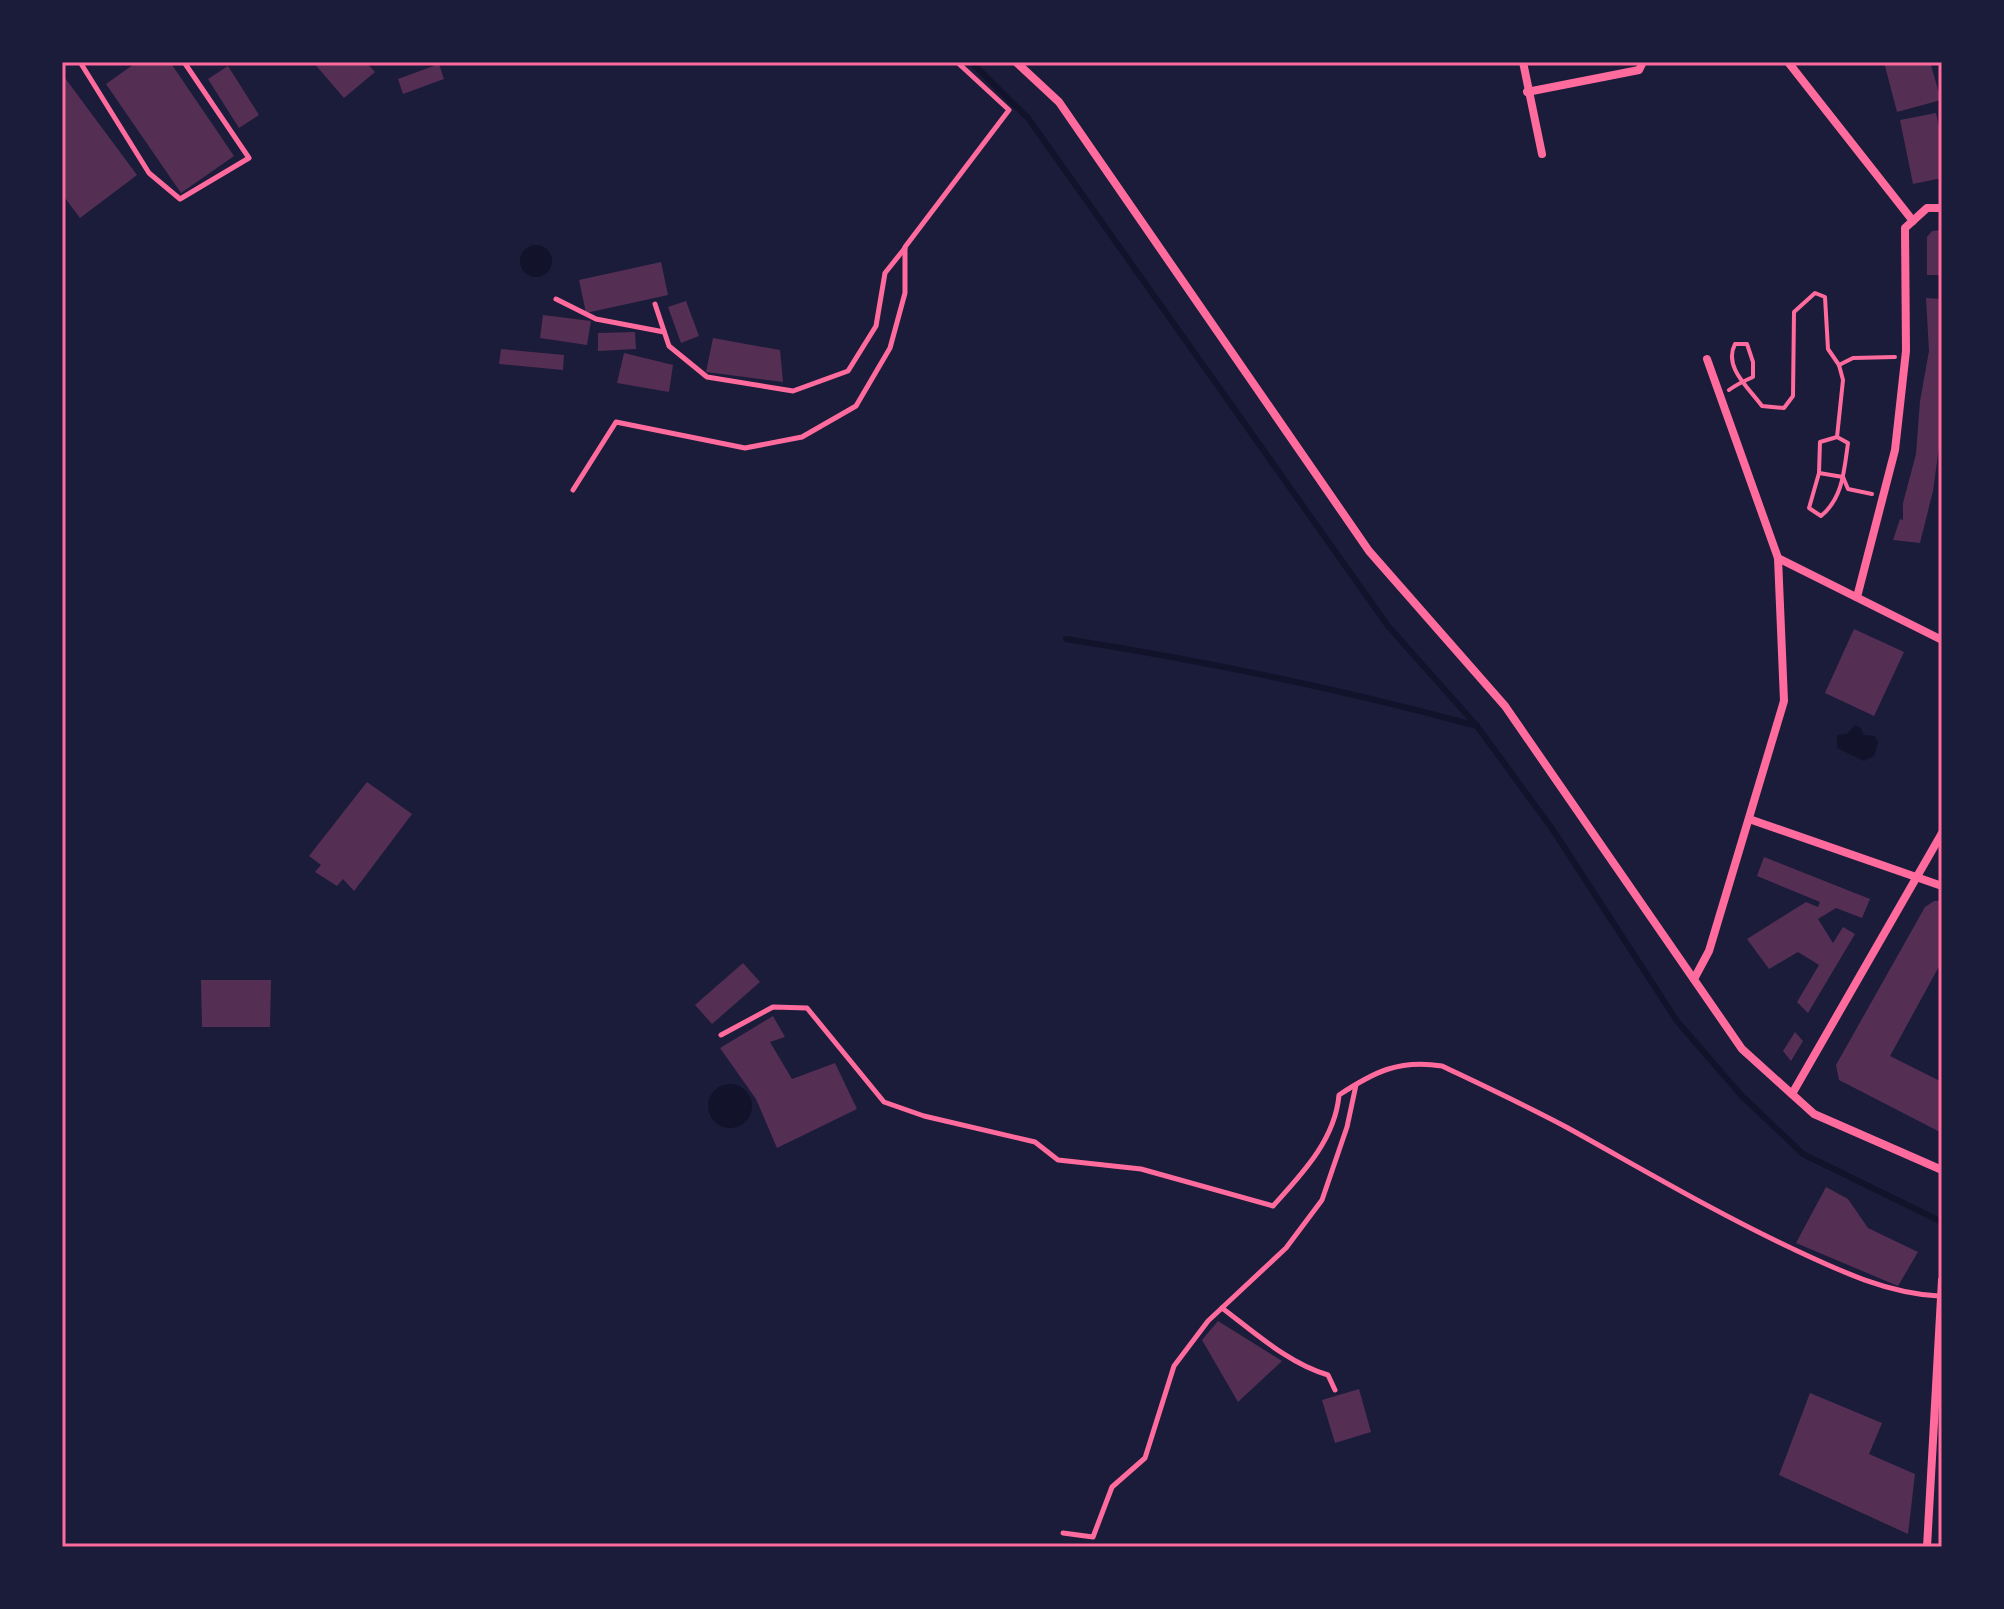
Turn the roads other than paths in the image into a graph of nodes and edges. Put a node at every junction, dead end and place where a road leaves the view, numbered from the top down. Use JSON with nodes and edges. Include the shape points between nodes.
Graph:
{"nodes":[{"id":1,"x":80,"y":62,"type":"edge"},
{"id":2,"x":184,"y":62,"type":"edge"},
{"id":3,"x":957,"y":62,"type":"edge"},
{"id":4,"x":1016,"y":62,"type":"edge"},
{"id":5,"x":1523,"y":62,"type":"edge"},
{"id":6,"x":1643,"y":62,"type":"edge"},
{"id":7,"x":1788,"y":62,"type":"edge"},
{"id":8,"x":1527,"y":92,"type":"junction"},
{"id":9,"x":1542,"y":154,"type":"dead end"},
{"id":10,"x":1942,"y":208,"type":"edge"},
{"id":11,"x":1913,"y":221,"type":"junction"},
{"id":12,"x":905,"y":247,"type":"junction"},
{"id":13,"x":556,"y":299,"type":"dead end"},
{"id":14,"x":655,"y":304,"type":"dead end"},
{"id":15,"x":664,"y":332,"type":"junction"},
{"id":16,"x":1707,"y":359,"type":"dead end"},
{"id":17,"x":573,"y":490,"type":"dead end"},
{"id":18,"x":1778,"y":558,"type":"junction"},
{"id":19,"x":1857,"y":597,"type":"junction"},
{"id":20,"x":1942,"y":640,"type":"edge"},
{"id":21,"x":1749,"y":819,"type":"junction"},
{"id":22,"x":1942,"y":833,"type":"edge"},
{"id":23,"x":1918,"y":879,"type":"junction"},
{"id":24,"x":1942,"y":886,"type":"edge"},
{"id":25,"x":1694,"y":979,"type":"junction"},
{"id":26,"x":721,"y":1035,"type":"dead end"},
{"id":27,"x":1356,"y":1084,"type":"junction"},
{"id":28,"x":1792,"y":1094,"type":"junction"},
{"id":29,"x":1942,"y":1170,"type":"edge"},
{"id":30,"x":1942,"y":1280,"type":"edge"},
{"id":31,"x":1939,"y":1296,"type":"junction"},
{"id":32,"x":1222,"y":1308,"type":"junction"},
{"id":33,"x":1335,"y":1390,"type":"dead end"},
{"id":34,"x":1063,"y":1533,"type":"dead end"},
{"id":35,"x":1927,"y":1547,"type":"edge"}],
"edges":[{"from":1,"to":2,"type":"lane","via":[[149,173],[180,199],[249,158]]},
{"from":3,"to":12,"type":"lane","via":[[1009,110]]},
{"from":4,"to":25,"type":"street","via":[[1059,102],[1369,551],[1505,706]]},
{"from":5,"to":8,"type":"street"},
{"from":6,"to":8,"type":"street","via":[[1639,70]]},
{"from":7,"to":11,"type":"street"},
{"from":8,"to":9,"type":"street"},
{"from":10,"to":11,"type":"street","via":[[1927,208]]},
{"from":11,"to":19,"type":"street","via":[[1905,228],[1905,357],[1895,450]]},
{"from":12,"to":15,"type":"lane","via":[[885,273],[876,326],[848,371],[793,391],[707,377],[669,346]]},
{"from":12,"to":17,"type":"lane","via":[[905,293],[890,348],[856,406],[802,437],[745,448],[616,422]]},
{"from":13,"to":15,"type":"lane","via":[[596,319]]},
{"from":14,"to":15,"type":"lane"},
{"from":16,"to":18,"type":"street"},
{"from":18,"to":19,"type":"street"},
{"from":18,"to":21,"type":"street","via":[[1784,701]]},
{"from":19,"to":20,"type":"street"},
{"from":21,"to":23,"type":"street"},
{"from":21,"to":25,"type":"street","via":[[1709,951]]},
{"from":22,"to":23,"type":"street"},
{"from":23,"to":24,"type":"street"},
{"from":23,"to":28,"type":"street"},
{"from":25,"to":28,"type":"street","via":[[1742,1049]]},
{"from":26,"to":27,"type":"lane","via":[[773,1007],[807,1008],[884,1102],[1035,1142],[1058,1160],[1141,1169],[1273,1206],[1310,1165],[1337,1113],[1339,1095]]},
{"from":27,"to":31,"type":"lane","via":[[1376,1071],[1421,1062],[1442,1066],[1566,1127],[1698,1204],[1811,1257],[1871,1283]]},
{"from":27,"to":32,"type":"lane","via":[[1322,1200],[1286,1248]]},
{"from":28,"to":29,"type":"street","via":[[1814,1114]]},
{"from":30,"to":31,"type":"street"},
{"from":31,"to":35,"type":"street"},
{"from":32,"to":33,"type":"lane","via":[[1267,1342],[1328,1375]]},
{"from":32,"to":34,"type":"lane","via":[[1174,1366],[1145,1458],[1112,1487],[1093,1537]]}]}
